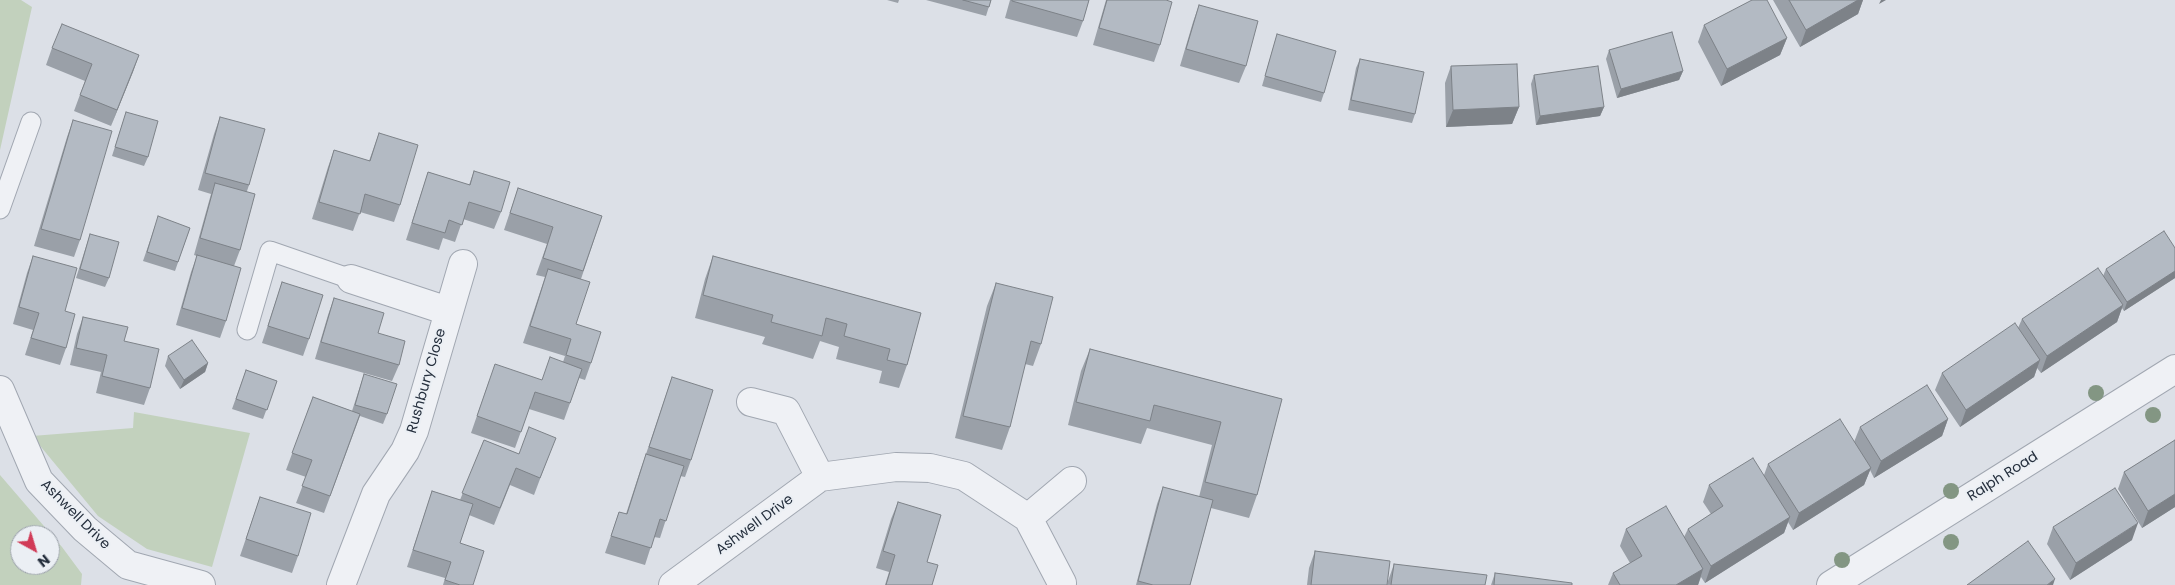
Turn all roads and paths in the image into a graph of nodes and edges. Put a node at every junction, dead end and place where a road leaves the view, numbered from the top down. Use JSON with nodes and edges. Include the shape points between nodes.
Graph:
{"nodes":[{"id":1,"x":30,"y":122,"type":"dead end"},
{"id":2,"x":0,"y":209,"type":"edge"},
{"id":3,"x":463,"y":264,"type":"dead end"},
{"id":4,"x":351,"y":279,"type":"joint"},
{"id":5,"x":448,"y":311,"type":"junction"},
{"id":6,"x":247,"y":330,"type":"dead end"},
{"id":7,"x":2175,"y":369,"type":"edge"},
{"id":8,"x":0,"y":390,"type":"edge"},
{"id":9,"x":751,"y":402,"type":"dead end"},
{"id":10,"x":820,"y":477,"type":"junction"},
{"id":11,"x":1072,"y":480,"type":"dead end"},
{"id":12,"x":1028,"y":518,"type":"junction"},
{"id":13,"x":124,"y":575,"type":"edge"},
{"id":14,"x":687,"y":581,"type":"edge"},
{"id":15,"x":1062,"y":582,"type":"dead end"},
{"id":16,"x":201,"y":585,"type":"edge"},
{"id":17,"x":341,"y":585,"type":"edge"},
{"id":18,"x":1831,"y":585,"type":"edge"}],
"edges":[{"from":1,"to":2,"type":"lane"},
{"from":3,"to":5,"type":"street","name":"Rushbury Close"},
{"from":4,"to":5,"type":"street","name":"Rushbury Close"},
{"from":4,"to":6,"type":"lane","via":[[270,251]]},
{"from":5,"to":17,"type":"street","name":"Rushbury Close","via":[[414,431],[405,451],[376,494]]},
{"from":7,"to":18,"type":"street","name":"Ralph Road"},
{"from":8,"to":13,"type":"street","name":"Ashwell Drive","via":[[39,481]]},
{"from":9,"to":10,"type":"street","via":[[786,411]]},
{"from":10,"to":12,"type":"street","name":"Ashwell Drive","via":[[896,467],[930,468],[964,476]]},
{"from":10,"to":14,"type":"street","name":"Ashwell Drive"},
{"from":11,"to":12,"type":"street"},
{"from":12,"to":15,"type":"street","name":"Ashwell Drive"},
{"from":13,"to":16,"type":"street","name":"Ashwell Drive"}]}
